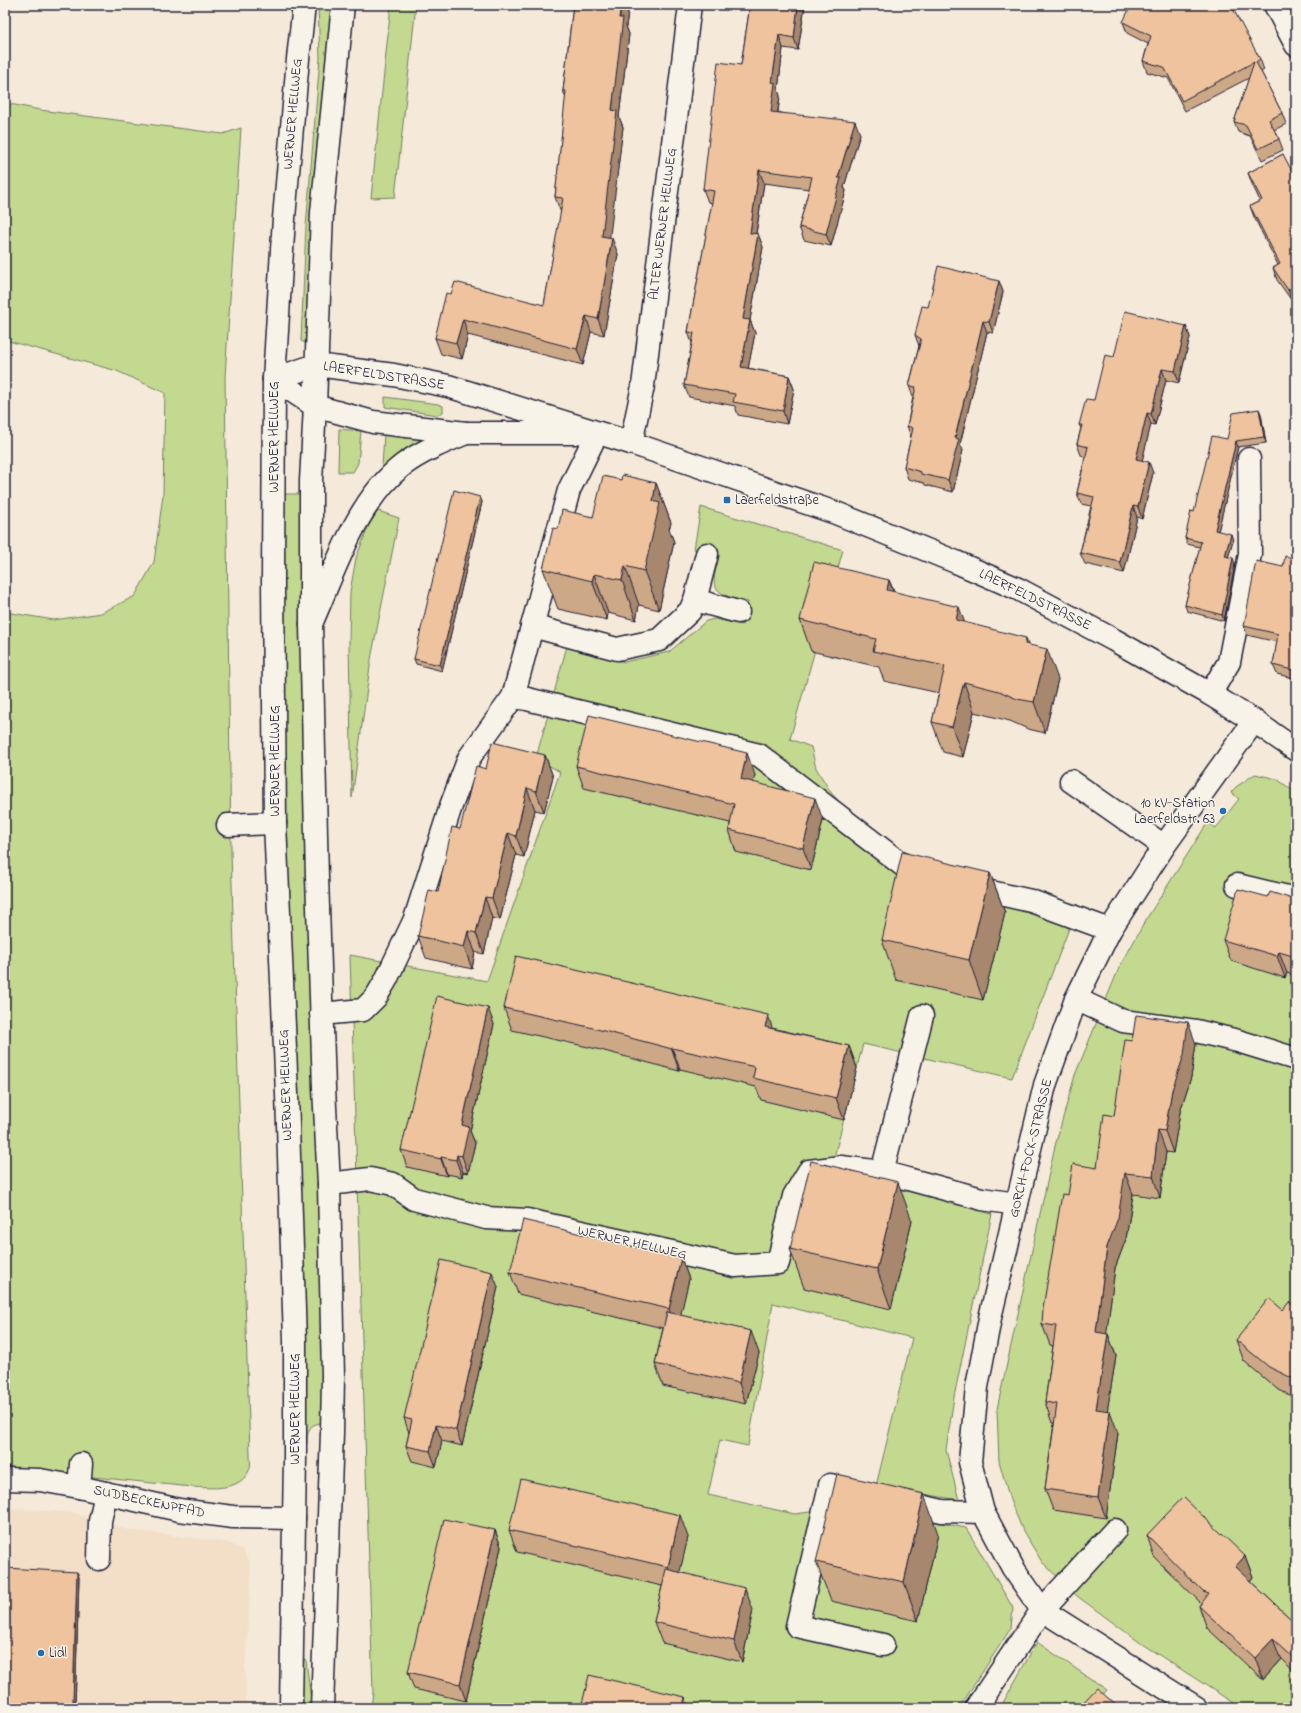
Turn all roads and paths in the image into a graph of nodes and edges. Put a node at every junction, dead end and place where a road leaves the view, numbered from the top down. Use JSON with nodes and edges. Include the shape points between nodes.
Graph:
{"nodes":[{"id":1,"x":304,"y":5,"type":"edge"},
{"id":2,"x":343,"y":5,"type":"edge"},
{"id":3,"x":690,"y":5,"type":"edge"},
{"id":4,"x":1275,"y":5,"type":"edge"},
{"id":5,"x":1296,"y":45,"type":"edge"},
{"id":6,"x":316,"y":365,"type":"junction"},
{"id":7,"x":274,"y":379,"type":"junction"},
{"id":8,"x":316,"y":406,"type":"junction"},
{"id":9,"x":466,"y":433,"type":"junction"},
{"id":10,"x":597,"y":433,"type":"junction"},
{"id":11,"x":631,"y":443,"type":"junction"},
{"id":12,"x":1249,"y":459,"type":"dead end"},
{"id":13,"x":707,"y":554,"type":"dead end"},
{"id":14,"x":696,"y":600,"type":"junction"},
{"id":15,"x":738,"y":612,"type":"dead end"},
{"id":16,"x":311,"y":624,"type":"junction"},
{"id":17,"x":532,"y":626,"type":"junction"},
{"id":18,"x":1210,"y":694,"type":"junction"},
{"id":19,"x":513,"y":697,"type":"junction"},
{"id":20,"x":1254,"y":721,"type":"junction"},
{"id":21,"x":1296,"y":750,"type":"edge"},
{"id":22,"x":1071,"y":781,"type":"dead end"},
{"id":23,"x":275,"y":823,"type":"junction"},
{"id":24,"x":228,"y":825,"type":"dead end"},
{"id":25,"x":1164,"y":846,"type":"junction"},
{"id":26,"x":1237,"y":886,"type":"dead end"},
{"id":27,"x":1296,"y":899,"type":"edge"},
{"id":28,"x":1110,"y":930,"type":"junction"},
{"id":29,"x":1076,"y":999,"type":"junction"},
{"id":30,"x":321,"y":1014,"type":"junction"},
{"id":31,"x":922,"y":1016,"type":"dead end"},
{"id":32,"x":1296,"y":1059,"type":"edge"},
{"id":33,"x":882,"y":1172,"type":"junction"},
{"id":34,"x":329,"y":1184,"type":"junction"},
{"id":35,"x":1017,"y":1204,"type":"junction"},
{"id":36,"x":81,"y":1464,"type":"dead end"},
{"id":37,"x":5,"y":1478,"type":"edge"},
{"id":38,"x":79,"y":1487,"type":"junction"},
{"id":39,"x":106,"y":1493,"type":"junction"},
{"id":40,"x":983,"y":1512,"type":"junction"},
{"id":41,"x":294,"y":1518,"type":"junction"},
{"id":42,"x":329,"y":1518,"type":"junction"},
{"id":43,"x":1115,"y":1530,"type":"dead end"},
{"id":44,"x":99,"y":1559,"type":"dead end"},
{"id":45,"x":1042,"y":1610,"type":"junction"},
{"id":46,"x":884,"y":1645,"type":"dead end"},
{"id":47,"x":291,"y":1708,"type":"edge"},
{"id":48,"x":322,"y":1708,"type":"edge"},
{"id":49,"x":976,"y":1708,"type":"edge"},
{"id":50,"x":1197,"y":1708,"type":"edge"}],
"edges":[{"from":1,"to":7,"type":"street","name":"WERNER HELLWEG","via":[[284,218]]},
{"from":2,"to":6,"type":"street","via":[[322,212]]},
{"from":3,"to":11,"type":"street","name":"ALTER WERNER HELLWEG","via":[[643,386]]},
{"from":4,"to":5,"type":"street"},
{"from":6,"to":7,"type":"street","name":"LAERFELDSTRASSE"},
{"from":6,"to":8,"type":"street"},
{"from":6,"to":10,"type":"street","name":"LAERFELDSTRASSE","via":[[394,375],[448,386]]},
{"from":7,"to":8,"type":"street","name":"LAERFELDSTRASSE"},
{"from":7,"to":23,"type":"street","name":"WERNER HELLWEG"},
{"from":8,"to":9,"type":"street","name":"LAERFELDSTRASSE","via":[[373,422]]},
{"from":8,"to":16,"type":"street","via":[[311,481]]},
{"from":9,"to":10,"type":"street","name":"LAERFELDSTRASSE"},
{"from":9,"to":16,"type":"street","name":"LAERFELDSTRASSE","via":[[432,447],[403,465],[378,490],[350,534]]},
{"from":10,"to":11,"type":"street","name":"LAERFELDSTRASSE"},
{"from":10,"to":17,"type":"street","via":[[569,490]]},
{"from":11,"to":18,"type":"street","name":"LAERFELDSTRASSE","via":[[836,513],[956,562],[1018,589]]},
{"from":12,"to":18,"type":"street","via":[[1250,554],[1229,662]]},
{"from":13,"to":14,"type":"street"},
{"from":14,"to":15,"type":"street"},
{"from":14,"to":17,"type":"street","via":[[690,612],[659,640],[618,649]]},
{"from":16,"to":30,"type":"street"},
{"from":17,"to":19,"type":"street"},
{"from":18,"to":20,"type":"street","name":"LAERFELDSTRASSE"},
{"from":19,"to":28,"type":"street","via":[[759,755],[917,876],[1031,901]]},
{"from":19,"to":30,"type":"street","via":[[468,758],[414,919],[376,997],[363,1010]]},
{"from":20,"to":21,"type":"street","name":"LAERFELDSTRASSE"},
{"from":20,"to":25,"type":"street","name":"GORCH-FOCK-STRASSE"},
{"from":22,"to":25,"type":"street"},
{"from":23,"to":24,"type":"street"},
{"from":23,"to":41,"type":"street","name":"WERNER HELLWEG","via":[[294,1333]]},
{"from":25,"to":28,"type":"street","name":"GORCH-FOCK-STRASSE"},
{"from":26,"to":27,"type":"street"},
{"from":28,"to":29,"type":"street","name":"GORCH-FOCK-STRASSE"},
{"from":29,"to":32,"type":"street","via":[[1123,1021],[1196,1031]]},
{"from":29,"to":35,"type":"street","name":"GORCH-FOCK-STRASSE","via":[[1045,1085]]},
{"from":30,"to":34,"type":"street"},
{"from":31,"to":33,"type":"street"},
{"from":33,"to":34,"type":"street","name":"WERNER HELLWEG","via":[[841,1167],[810,1171],[794,1196],[778,1263],[735,1266],[527,1220],[486,1218],[414,1199],[393,1184],[370,1179]]},
{"from":33,"to":35,"type":"street","via":[[982,1199]]},
{"from":34,"to":42,"type":"street","via":[[333,1385]]},
{"from":35,"to":40,"type":"street","name":"GORCH-FOCK-STRASSE","via":[[976,1387],[970,1462]]},
{"from":36,"to":38,"type":"street"},
{"from":37,"to":38,"type":"street","name":"SUDBECKENPFAD","via":[[40,1480]]},
{"from":38,"to":39,"type":"street","name":"SUDBECKENPFAD"},
{"from":39,"to":41,"type":"street","name":"SUDBECKENPFAD","via":[[179,1510],[233,1517]]},
{"from":39,"to":44,"type":"street","via":[[100,1521]]},
{"from":40,"to":45,"type":"street","name":"GORCH-FOCK-STRASSE","via":[[1013,1568]]},
{"from":40,"to":46,"type":"street","via":[[942,1511],[830,1486],[797,1626]]},
{"from":41,"to":42,"type":"street"},
{"from":41,"to":47,"type":"street","name":"WERNER HELLWEG"},
{"from":42,"to":48,"type":"street"},
{"from":43,"to":45,"type":"street"},
{"from":45,"to":49,"type":"street"},
{"from":45,"to":50,"type":"street","name":"GORCH-FOCK-STRASSE"}]}
